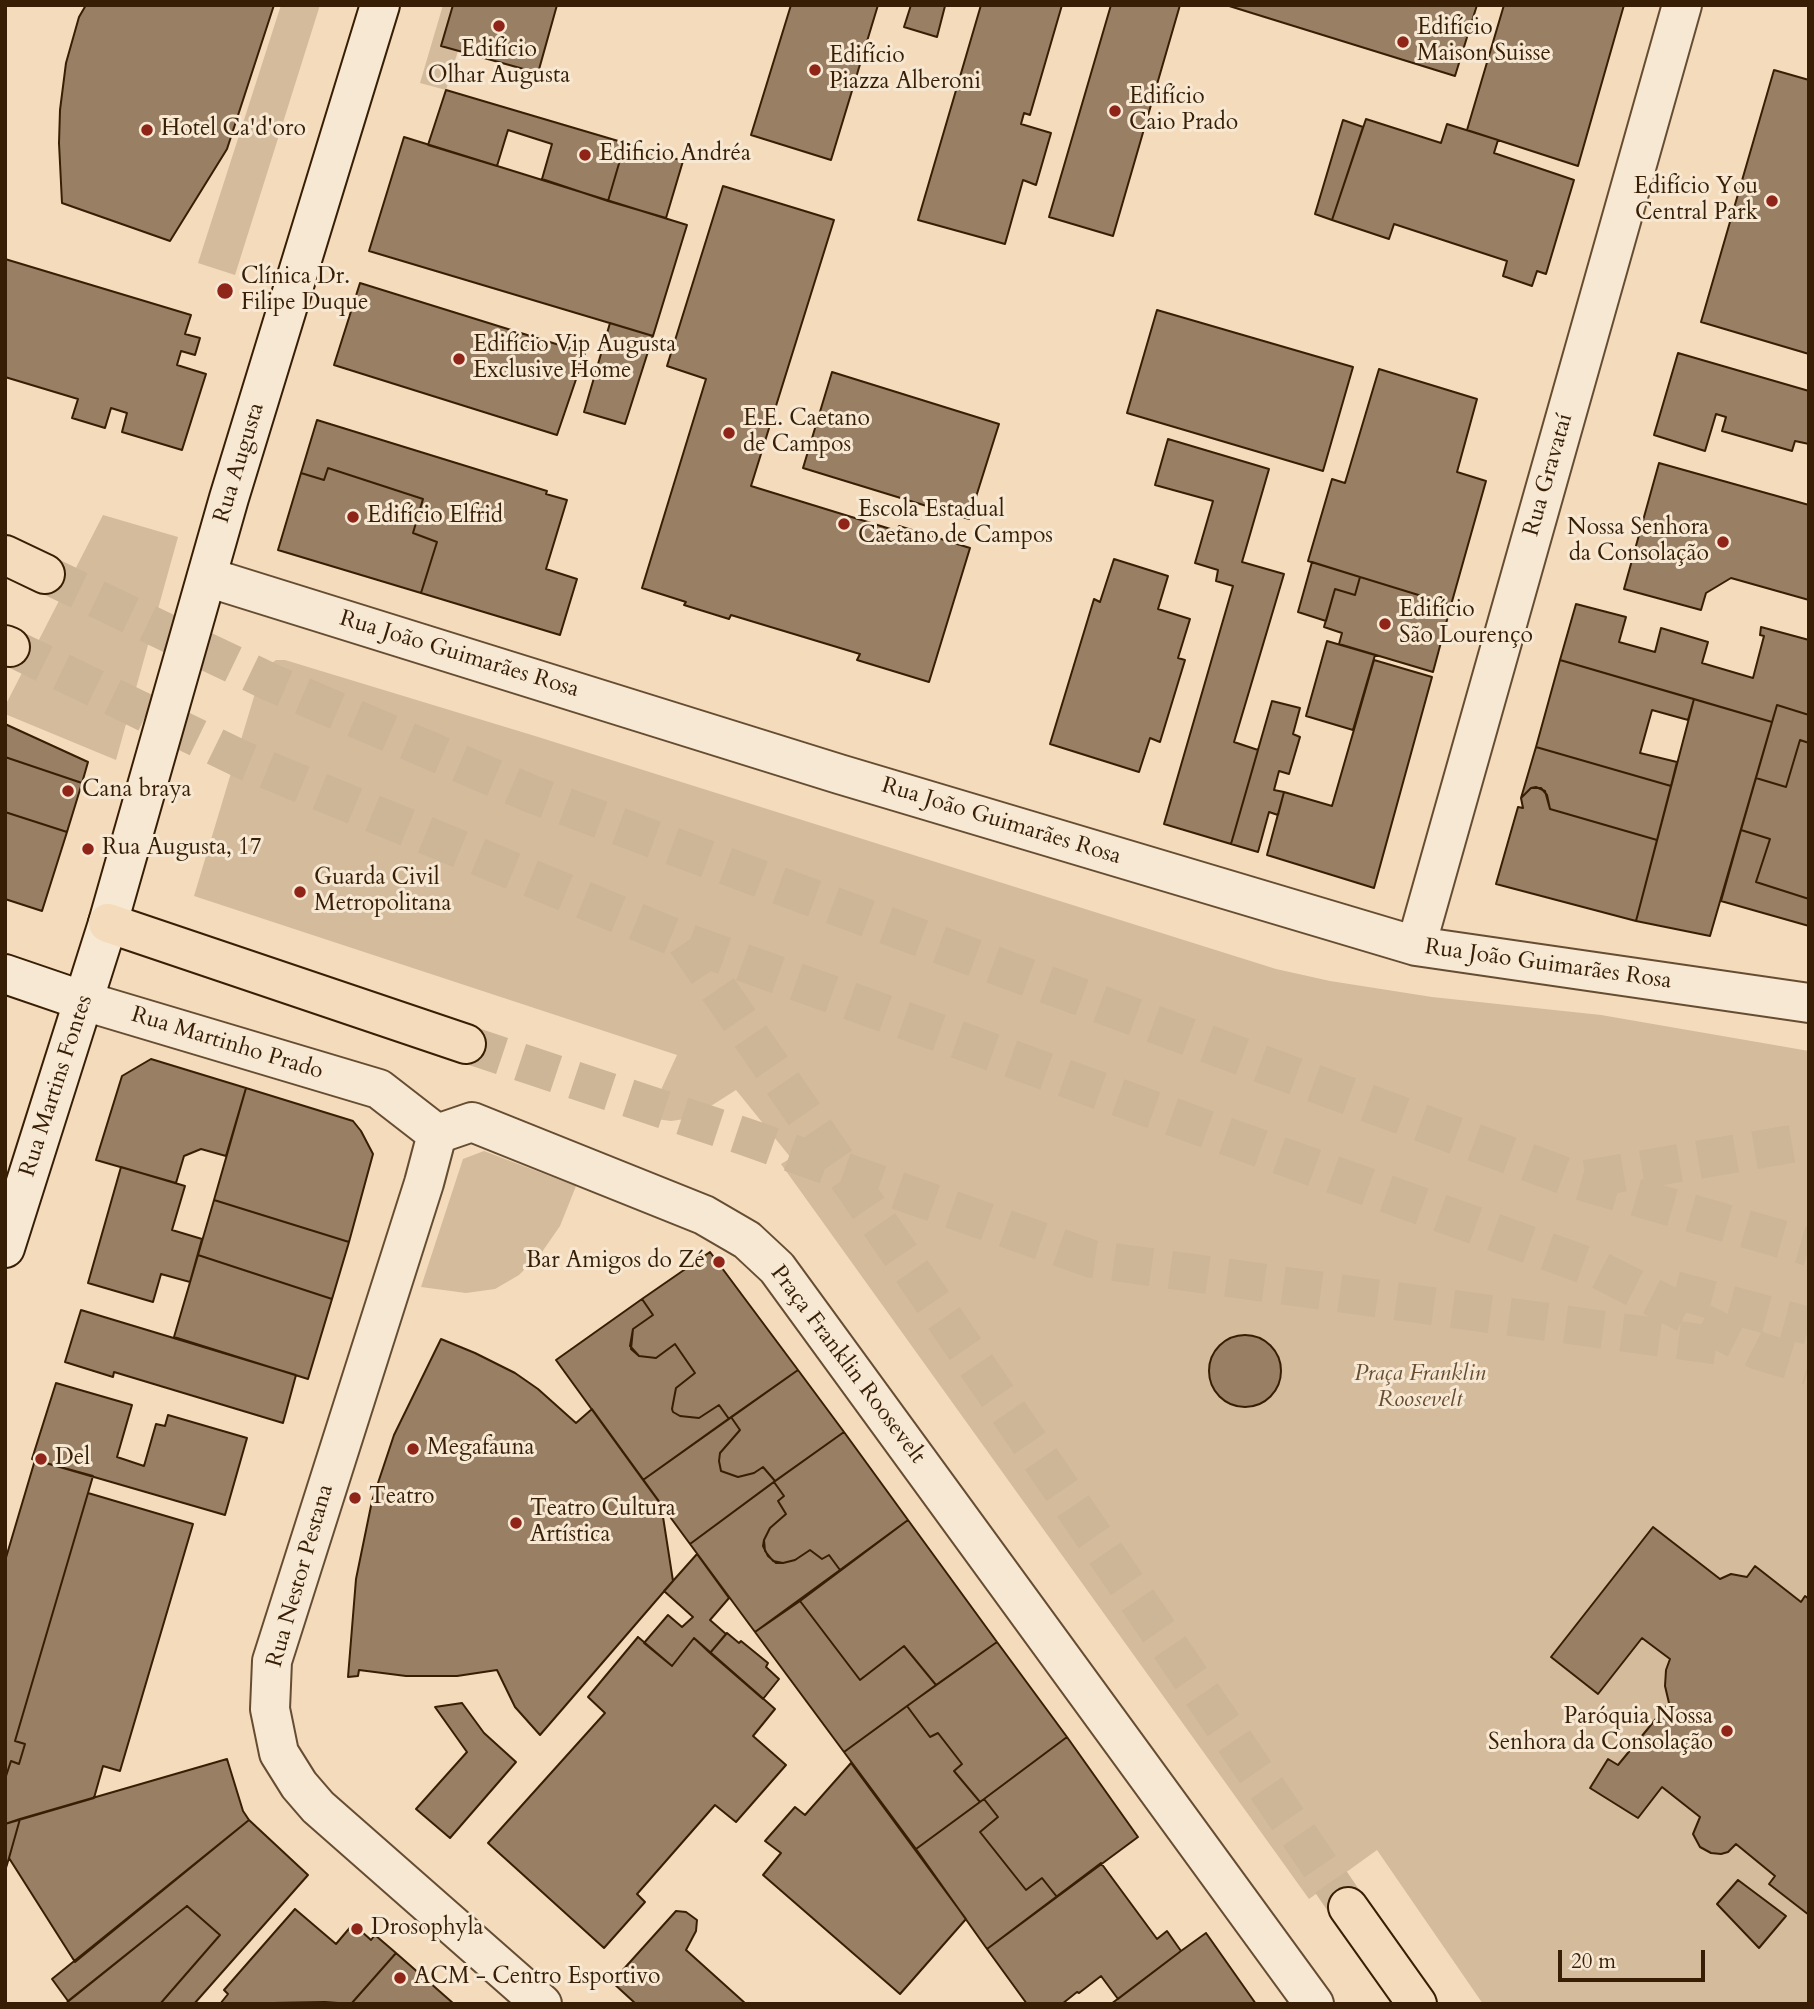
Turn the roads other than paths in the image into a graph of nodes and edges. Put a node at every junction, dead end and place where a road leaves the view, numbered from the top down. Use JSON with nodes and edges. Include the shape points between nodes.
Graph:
{"nodes":[{"id":1,"x":380,"y":5,"type":"edge"},
{"id":2,"x":1682,"y":5,"type":"edge"},
{"id":3,"x":5,"y":555,"type":"edge"},
{"id":4,"x":45,"y":574,"type":"tunnel mouth"},
{"id":5,"x":207,"y":577,"type":"junction"},
{"id":6,"x":108,"y":923,"type":"junction"},
{"id":7,"x":1416,"y":946,"type":"junction"},
{"id":8,"x":5,"y":974,"type":"edge"},
{"id":9,"x":84,"y":1001,"type":"junction"},
{"id":10,"x":1809,"y":1003,"type":"edge"},
{"id":11,"x":466,"y":1044,"type":"tunnel mouth"},
{"id":12,"x":437,"y":1134,"type":"junction"},
{"id":13,"x":5,"y":1248,"type":"edge"},
{"id":14,"x":1348,"y":1908,"type":"tunnel mouth"},
{"id":15,"x":542,"y":2004,"type":"edge"},
{"id":16,"x":1314,"y":2004,"type":"edge"},
{"id":17,"x":1417,"y":2004,"type":"edge"}],
"edges":[{"from":1,"to":5,"type":"street","name":"Rua Augusta"},
{"from":2,"to":7,"type":"street","name":"Rua Gravataí"},
{"from":3,"to":4,"type":"highway"},
{"from":5,"to":6,"type":"street","name":"Rua Augusta"},
{"from":5,"to":7,"type":"street","name":"Rua João Guimarães Rosa","via":[[839,774]]},
{"from":6,"to":9,"type":"street","name":"Rua Martins Fontes"},
{"from":6,"to":11,"type":"highway"},
{"from":7,"to":10,"type":"street","name":"Rua João Guimarães Rosa"},
{"from":8,"to":9,"type":"street","name":"Rua Martinho Prado"},
{"from":9,"to":12,"type":"street","name":"Rua Martinho Prado","via":[[379,1089]]},
{"from":9,"to":13,"type":"street","name":"Rua Martins Fontes"},
{"from":12,"to":15,"type":"street","name":"Rua Nestor Pestana","via":[[272,1661],[270,1709],[279,1753],[318,1807]]},
{"from":12,"to":16,"type":"street","name":"Praça Franklin Roosevelt","via":[[472,1122],[704,1215],[747,1240],[777,1268]]},
{"from":14,"to":17,"type":"highway"}]}
